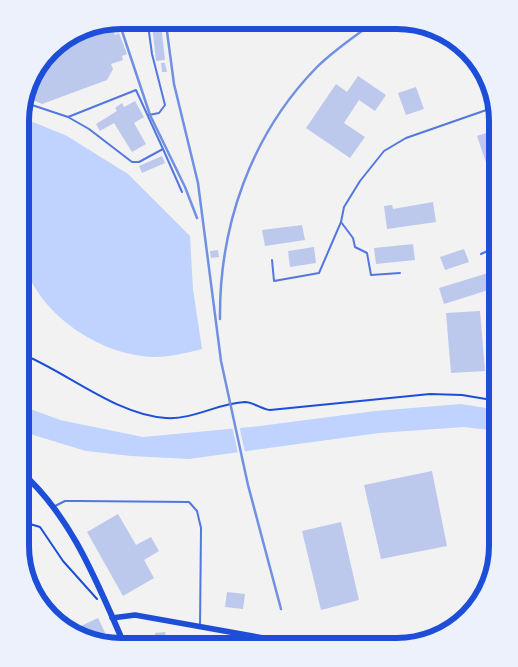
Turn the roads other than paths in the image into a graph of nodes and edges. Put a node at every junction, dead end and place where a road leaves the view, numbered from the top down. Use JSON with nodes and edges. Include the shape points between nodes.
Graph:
{"nodes":[{"id":1,"x":149,"y":29,"type":"edge"},
{"id":2,"x":31,"y":105,"type":"edge"},
{"id":3,"x":488,"y":109,"type":"edge"},
{"id":4,"x":148,"y":116,"type":"junction"},
{"id":5,"x":68,"y":117,"type":"junction"},
{"id":6,"x":162,"y":149,"type":"junction"},
{"id":7,"x":182,"y":192,"type":"dead end"},
{"id":8,"x":341,"y":222,"type":"junction"},
{"id":9,"x":489,"y":250,"type":"edge"},
{"id":10,"x":481,"y":254,"type":"dead end"},
{"id":11,"x":272,"y":260,"type":"dead end"},
{"id":12,"x":400,"y":273,"type":"dead end"},
{"id":13,"x":29,"y":479,"type":"edge"},
{"id":14,"x":54,"y":507,"type":"junction"},
{"id":15,"x":112,"y":618,"type":"junction"},
{"id":16,"x":200,"y":626,"type":"junction"},
{"id":17,"x":245,"y":634,"type":"junction"},
{"id":18,"x":121,"y":638,"type":"edge"},
{"id":19,"x":246,"y":638,"type":"edge"},
{"id":20,"x":266,"y":638,"type":"edge"}],
"edges":[{"from":1,"to":4,"type":"lane","via":[[165,105],[159,112]]},
{"from":2,"to":5,"type":"lane"},
{"from":3,"to":8,"type":"lane","via":[[394,143],[360,181],[344,207]]},
{"from":4,"to":5,"type":"lane","via":[[136,90]]},
{"from":4,"to":6,"type":"lane"},
{"from":5,"to":6,"type":"lane","via":[[132,162],[139,162]]},
{"from":6,"to":7,"type":"lane"},
{"from":8,"to":11,"type":"lane","via":[[319,273],[274,281]]},
{"from":8,"to":12,"type":"lane","via":[[353,238],[355,247],[367,253],[371,275]]},
{"from":9,"to":10,"type":"lane"},
{"from":13,"to":14,"type":"main road"},
{"from":14,"to":15,"type":"main road","via":[[76,542]]},
{"from":14,"to":16,"type":"lane","via":[[65,501],[189,502],[198,511],[200,528]]},
{"from":15,"to":16,"type":"main road","via":[[135,615]]},
{"from":15,"to":18,"type":"main road"},
{"from":16,"to":17,"type":"main road"},
{"from":17,"to":19,"type":"lane"},
{"from":17,"to":20,"type":"main road"}]}
